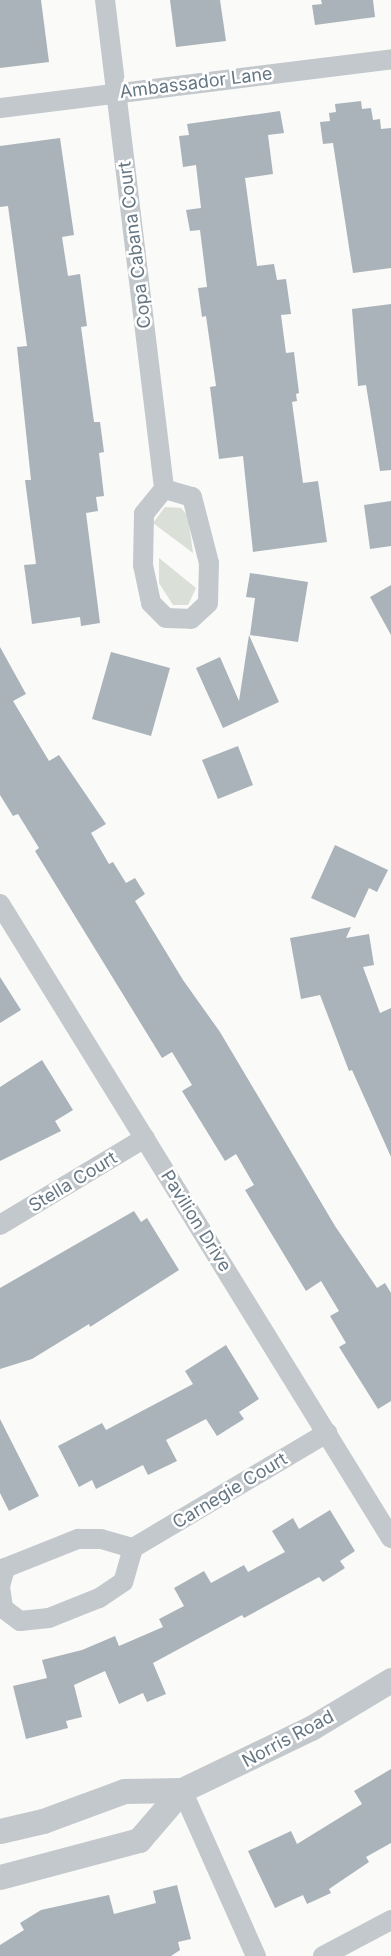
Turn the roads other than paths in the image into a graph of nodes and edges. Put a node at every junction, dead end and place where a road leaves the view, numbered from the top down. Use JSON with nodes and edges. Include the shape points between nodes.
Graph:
{"nodes":[{"id":1,"x":105,"y":0,"type":"edge"},
{"id":2,"x":391,"y":59,"type":"edge"},
{"id":3,"x":117,"y":93,"type":"junction"},
{"id":4,"x":0,"y":108,"type":"edge"},
{"id":5,"x":164,"y":489,"type":"junction"},
{"id":6,"x":0,"y":904,"type":"edge"},
{"id":7,"x":145,"y":1138,"type":"junction"},
{"id":8,"x":0,"y":1225,"type":"edge"},
{"id":9,"x":326,"y":1433,"type":"junction"},
{"id":10,"x":391,"y":1538,"type":"edge"},
{"id":11,"x":133,"y":1548,"type":"junction"},
{"id":12,"x":391,"y":1680,"type":"edge"},
{"id":13,"x":182,"y":1790,"type":"junction"},
{"id":14,"x":0,"y":1831,"type":"edge"},
{"id":15,"x":0,"y":1877,"type":"edge"},
{"id":16,"x":391,"y":1920,"type":"edge"},
{"id":17,"x":256,"y":1956,"type":"edge"},
{"id":18,"x":323,"y":1956,"type":"edge"}],
"edges":[{"from":1,"to":3,"type":"street","name":"Copa Cabana Court"},
{"from":2,"to":3,"type":"street","name":"Ambassador Lane"},
{"from":3,"to":4,"type":"street","name":"Ambassador Lane"},
{"from":3,"to":5,"type":"street","name":"Copa Cabana Court"},
{"from":5,"to":5,"type":"street","via":[[144,514],[142,565],[151,603],[166,618],[191,619],[208,603],[210,562],[192,497]]},
{"from":6,"to":7,"type":"street","name":"Pavilion Drive"},
{"from":7,"to":8,"type":"street","name":"Stella Court"},
{"from":7,"to":9,"type":"street","name":"Pavilion Drive"},
{"from":9,"to":10,"type":"street","name":"Pavilion Drive"},
{"from":9,"to":11,"type":"street","name":"Carnegie Court"},
{"from":11,"to":11,"type":"street","via":[[101,1539],[78,1539],[5,1568],[0,1586],[3,1608],[20,1621],[49,1618],[99,1598],[123,1582]]},
{"from":12,"to":13,"type":"street","name":"Norris Road","via":[[311,1728]]},
{"from":13,"to":14,"type":"street","name":"Norris Road","via":[[124,1791],[43,1821]]},
{"from":13,"to":15,"type":"street","name":"Norris Road","via":[[139,1840]]},
{"from":13,"to":17,"type":"street"},
{"from":16,"to":18,"type":"street"}]}
